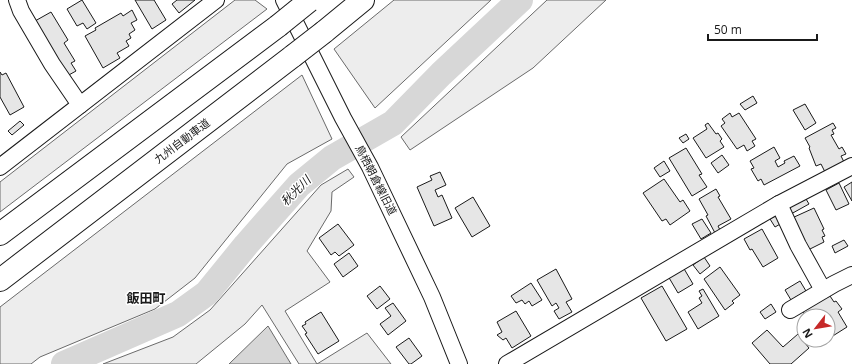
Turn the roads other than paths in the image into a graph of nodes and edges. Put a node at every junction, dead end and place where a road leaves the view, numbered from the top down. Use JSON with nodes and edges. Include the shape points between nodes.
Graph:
{"nodes":[{"id":1,"x":17,"y":0,"type":"edge"},
{"id":2,"x":216,"y":0,"type":"edge"},
{"id":3,"x":284,"y":0,"type":"edge"},
{"id":4,"x":310,"y":0,"type":"edge"},
{"id":5,"x":364,"y":0,"type":"edge"},
{"id":6,"x":80,"y":105,"type":"junction"},
{"id":7,"x":852,"y":166,"type":"edge"},
{"id":8,"x":0,"y":167,"type":"edge"},
{"id":9,"x":779,"y":204,"type":"junction"},
{"id":10,"x":0,"y":234,"type":"edge"},
{"id":11,"x":852,"y":275,"type":"edge"},
{"id":12,"x":0,"y":280,"type":"edge"},
{"id":13,"x":823,"y":290,"type":"junction"},
{"id":14,"x":790,"y":310,"type":"dead end"},
{"id":15,"x":459,"y":364,"type":"edge"},
{"id":16,"x":507,"y":364,"type":"edge"}],
"edges":[{"from":1,"to":6,"type":"street","via":[[52,64]]},
{"from":2,"to":6,"type":"street"},
{"from":3,"to":15,"type":"street","name":"鳥栖朝倉線旧道","via":[[370,167],[432,297]]},
{"from":4,"to":10,"type":"highway","bridge":true},
{"from":5,"to":12,"type":"highway","name":"九州自動車道","bridge":true},
{"from":6,"to":8,"type":"street"},
{"from":7,"to":9,"type":"street"},
{"from":9,"to":13,"type":"street"},
{"from":9,"to":16,"type":"street"},
{"from":11,"to":13,"type":"street"},
{"from":13,"to":14,"type":"street"}]}
